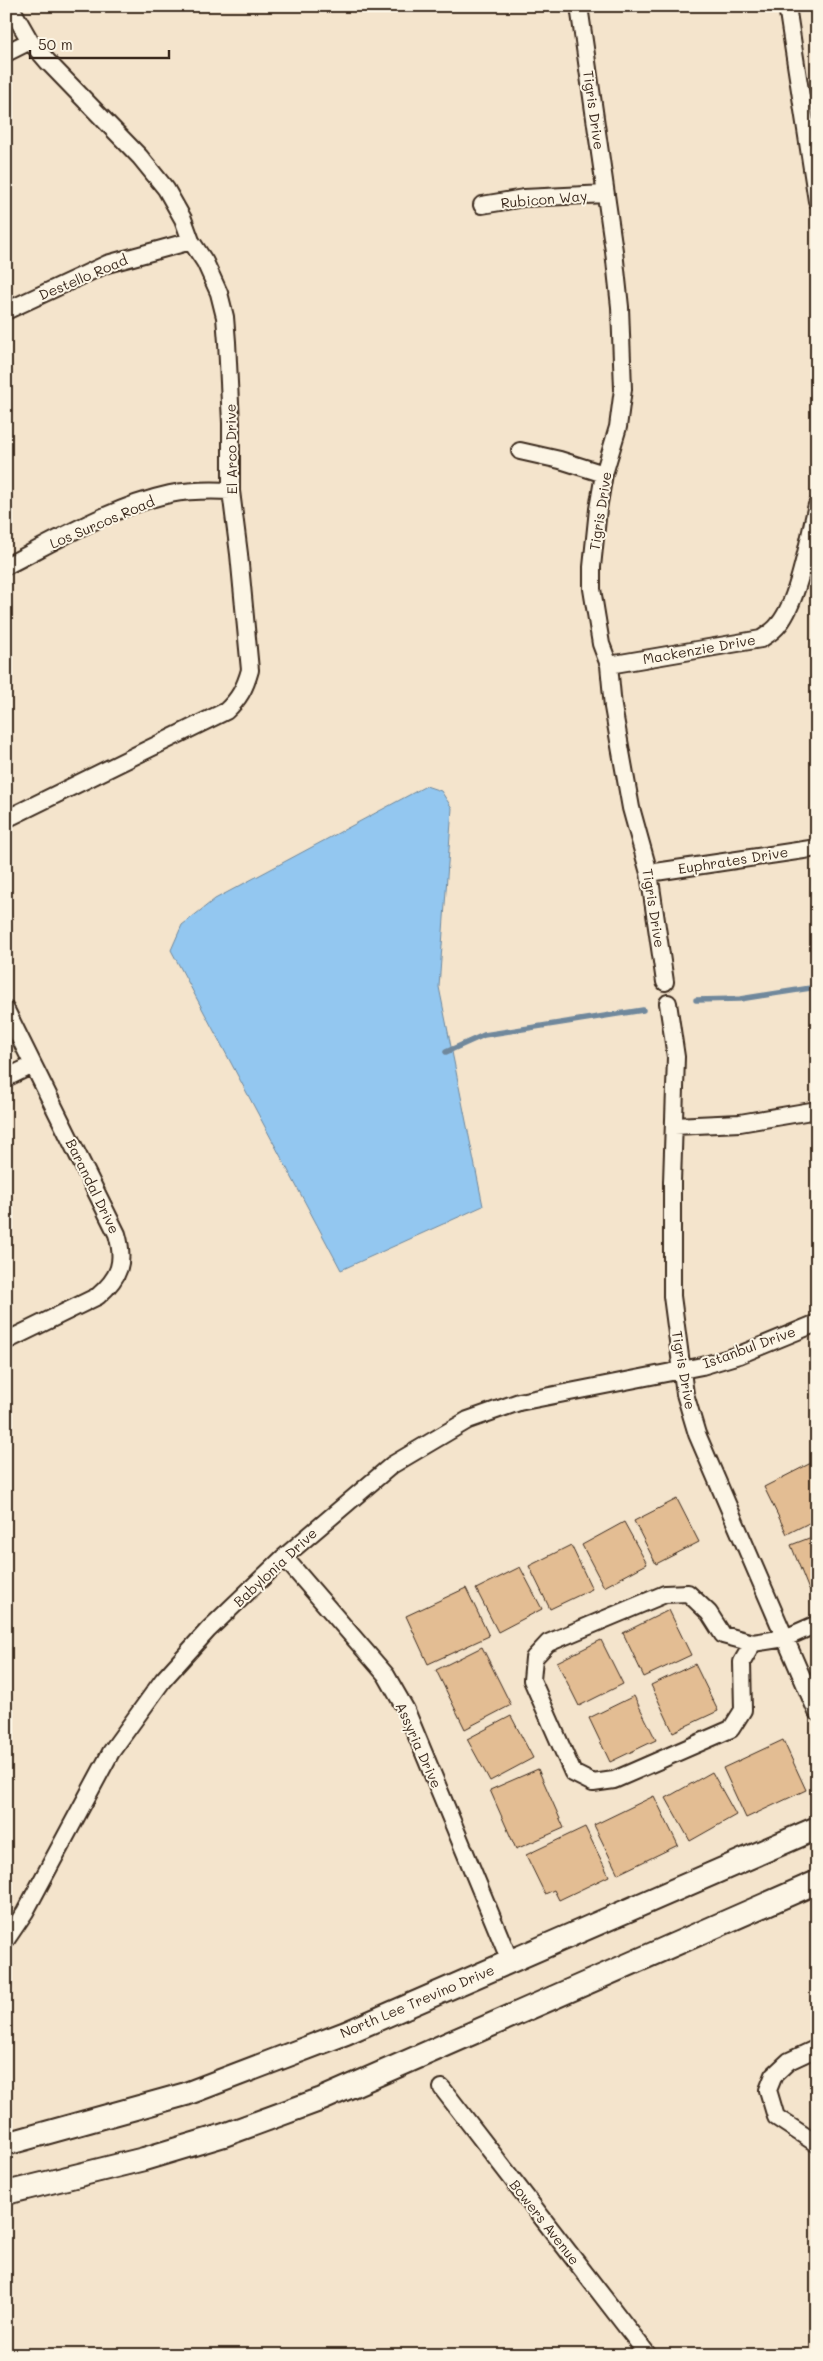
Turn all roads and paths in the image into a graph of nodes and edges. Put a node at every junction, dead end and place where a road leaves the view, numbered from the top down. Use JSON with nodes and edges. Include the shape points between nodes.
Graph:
{"nodes":[{"id":1,"x":10,"y":6,"type":"edge"},
{"id":2,"x":579,"y":6,"type":"edge"},
{"id":3,"x":787,"y":6,"type":"edge"},
{"id":4,"x":30,"y":41,"type":"junction"},
{"id":5,"x":6,"y":52,"type":"edge"},
{"id":6,"x":606,"y":194,"type":"junction"},
{"id":7,"x":817,"y":201,"type":"edge"},
{"id":8,"x":482,"y":205,"type":"dead end"},
{"id":9,"x":191,"y":241,"type":"junction"},
{"id":10,"x":6,"y":311,"type":"edge"},
{"id":11,"x":520,"y":451,"type":"dead end"},
{"id":12,"x":604,"y":474,"type":"junction"},
{"id":13,"x":231,"y":491,"type":"junction"},
{"id":14,"x":817,"y":505,"type":"edge"},
{"id":15,"x":6,"y":566,"type":"edge"},
{"id":16,"x":609,"y":665,"type":"junction"},
{"id":17,"x":6,"y":819,"type":"edge"},
{"id":18,"x":817,"y":848,"type":"edge"},
{"id":19,"x":649,"y":873,"type":"junction"},
{"id":20,"x":665,"y":982,"type":"dead end"},
{"id":21,"x":668,"y":1003,"type":"dead end"},
{"id":22,"x":6,"y":1010,"type":"edge"},
{"id":23,"x":33,"y":1065,"type":"junction"},
{"id":24,"x":6,"y":1078,"type":"edge"},
{"id":25,"x":817,"y":1110,"type":"edge"},
{"id":26,"x":674,"y":1126,"type":"junction"},
{"id":27,"x":817,"y":1323,"type":"edge"},
{"id":28,"x":6,"y":1341,"type":"edge"},
{"id":29,"x":682,"y":1370,"type":"junction"},
{"id":30,"x":284,"y":1557,"type":"junction"},
{"id":31,"x":817,"y":1624,"type":"edge"},
{"id":32,"x":785,"y":1638,"type":"junction"},
{"id":33,"x":753,"y":1643,"type":"junction"},
{"id":34,"x":817,"y":1712,"type":"edge"},
{"id":35,"x":817,"y":1828,"type":"edge"},
{"id":36,"x":817,"y":1882,"type":"edge"},
{"id":37,"x":6,"y":1940,"type":"edge"},
{"id":38,"x":510,"y":1961,"type":"junction"},
{"id":39,"x":817,"y":2048,"type":"edge"},
{"id":40,"x":442,"y":2088,"type":"dead end"},
{"id":41,"x":6,"y":2144,"type":"edge"},
{"id":42,"x":817,"y":2144,"type":"edge"},
{"id":43,"x":6,"y":2193,"type":"edge"},
{"id":44,"x":648,"y":2355,"type":"edge"}],
"edges":[{"from":1,"to":4,"type":"street","name":"El Arco Drive"},
{"from":2,"to":6,"type":"street","name":"Tigris Drive"},
{"from":3,"to":7,"type":"street"},
{"from":4,"to":5,"type":"street"},
{"from":4,"to":9,"type":"street","name":"El Arco Drive","via":[[140,157],[166,189]]},
{"from":6,"to":8,"type":"street","name":"Rubicon Way","via":[[524,198]]},
{"from":6,"to":12,"type":"street","name":"Tigris Drive","via":[[620,307],[623,389],[618,427]]},
{"from":9,"to":10,"type":"street","name":"Destello Road","via":[[108,264]]},
{"from":9,"to":13,"type":"street","name":"El Arco Drive","via":[[219,293],[225,317]]},
{"from":11,"to":12,"type":"street"},
{"from":12,"to":16,"type":"street","name":"Tigris Drive","via":[[592,589]]},
{"from":13,"to":15,"type":"street","name":"Los Surcos Road","via":[[201,490],[143,501]]},
{"from":13,"to":17,"type":"street","name":"El Arco Drive","via":[[249,654],[248,678],[238,700],[226,711]]},
{"from":14,"to":16,"type":"street","name":"Mackenzie Drive","via":[[790,603],[773,631],[761,639]]},
{"from":16,"to":19,"type":"street","name":"Tigris Drive","via":[[631,808]]},
{"from":18,"to":19,"type":"street","name":"Euphrates Drive"},
{"from":19,"to":20,"type":"street","name":"Tigris Drive"},
{"from":21,"to":26,"type":"street","name":"Tigris Drive","via":[[676,1057]]},
{"from":22,"to":23,"type":"street","name":"Barandal Drive"},
{"from":23,"to":24,"type":"street"},
{"from":23,"to":28,"type":"street","name":"Barandal Drive","via":[[117,1234],[121,1248],[120,1264],[110,1286],[98,1296]]},
{"from":25,"to":26,"type":"street","via":[[740,1123]]},
{"from":26,"to":29,"type":"street","name":"Tigris Drive","via":[[672,1296]]},
{"from":27,"to":29,"type":"street","name":"Istanbul Drive","via":[[738,1355]]},
{"from":29,"to":30,"type":"street","name":"Babylonia Drive","via":[[519,1402],[468,1420],[392,1465]]},
{"from":29,"to":32,"type":"street","name":"Tigris Drive","via":[[685,1394],[697,1434]]},
{"from":30,"to":37,"type":"street","name":"Babylonia Drive","via":[[208,1630],[151,1696],[111,1752],[25,1912]]},
{"from":30,"to":38,"type":"street","name":"Assyria Drive","via":[[386,1675],[406,1710]]},
{"from":31,"to":32,"type":"street"},
{"from":32,"to":33,"type":"street"},
{"from":32,"to":34,"type":"street","name":"Tigris Drive"},
{"from":33,"to":33,"type":"street","via":[[723,1635],[709,1613],[688,1593],[665,1594],[548,1643],[534,1658],[532,1680],[573,1773],[593,1783],[614,1780],[731,1729],[743,1710],[742,1662]]},
{"from":35,"to":38,"type":"main road","name":"North Lee Trevino Drive"},
{"from":36,"to":43,"type":"main road","via":[[322,2099],[224,2135],[144,2159]]},
{"from":38,"to":41,"type":"main road","name":"North Lee Trevino Drive","via":[[346,2033],[186,2094]]},
{"from":39,"to":42,"type":"street","via":[[788,2061],[774,2075],[768,2090],[776,2117]]},
{"from":40,"to":44,"type":"street","name":"Bowers Avenue"}]}
